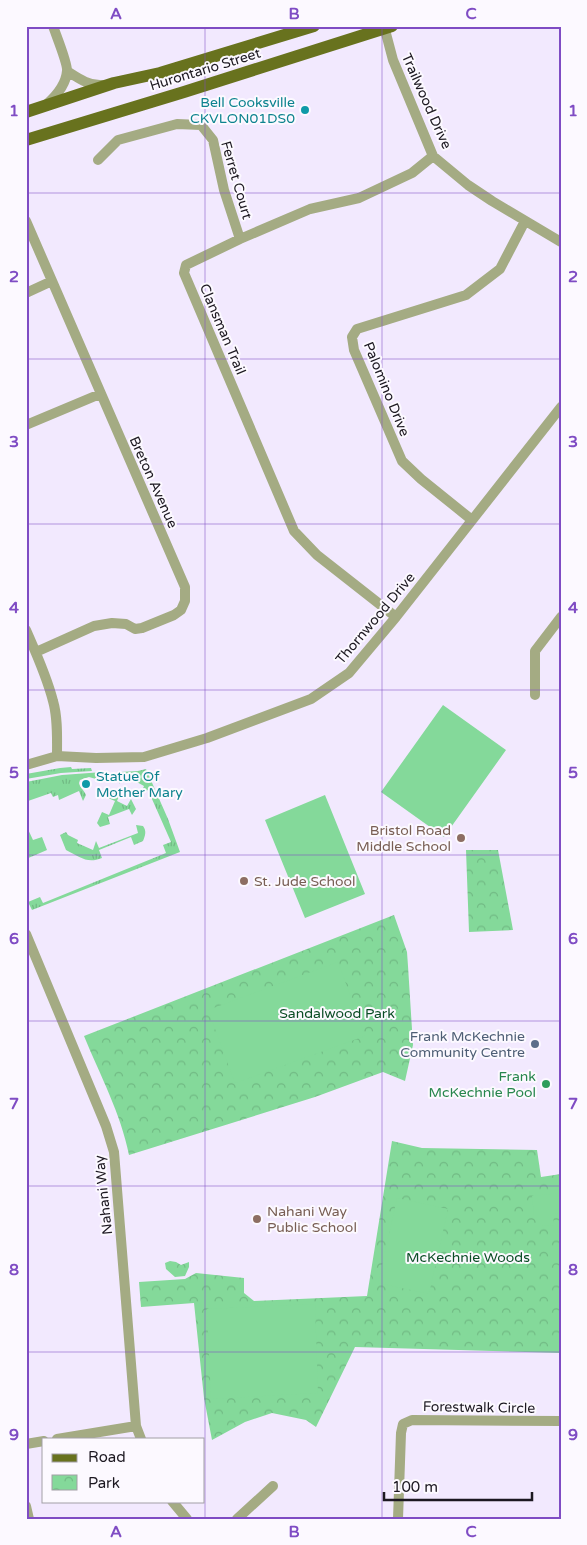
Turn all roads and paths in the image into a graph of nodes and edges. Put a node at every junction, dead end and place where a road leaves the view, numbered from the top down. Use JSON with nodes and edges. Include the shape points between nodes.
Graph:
{"nodes":[{"id":1,"x":53,"y":26,"type":"edge"},
{"id":2,"x":314,"y":26,"type":"edge"},
{"id":3,"x":387,"y":27,"type":"edge"},
{"id":4,"x":67,"y":71,"type":"junction"},
{"id":5,"x":114,"y":83,"type":"junction"},
{"id":6,"x":45,"y":106,"type":"junction"},
{"id":7,"x":26,"y":112,"type":"edge"},
{"id":8,"x":26,"y":140,"type":"edge"},
{"id":9,"x":433,"y":156,"type":"junction"},
{"id":10,"x":98,"y":160,"type":"dead end"},
{"id":11,"x":26,"y":221,"type":"edge"},
{"id":12,"x":525,"y":221,"type":"junction"},
{"id":13,"x":240,"y":238,"type":"junction"},
{"id":14,"x":561,"y":242,"type":"edge"},
{"id":15,"x":52,"y":282,"type":"junction"},
{"id":16,"x":26,"y":293,"type":"edge"},
{"id":17,"x":100,"y":394,"type":"junction"},
{"id":18,"x":561,"y":407,"type":"edge"},
{"id":19,"x":26,"y":425,"type":"edge"},
{"id":20,"x":472,"y":520,"type":"junction"},
{"id":21,"x":396,"y":617,"type":"junction"},
{"id":22,"x":561,"y":617,"type":"edge"},
{"id":23,"x":26,"y":630,"type":"edge"},
{"id":24,"x":36,"y":652,"type":"junction"},
{"id":25,"x":534,"y":694,"type":"dead end"},
{"id":26,"x":57,"y":756,"type":"junction"},
{"id":27,"x":26,"y":765,"type":"edge"},
{"id":28,"x":26,"y":934,"type":"edge"},
{"id":29,"x":561,"y":1421,"type":"edge"},
{"id":30,"x":136,"y":1426,"type":"junction"},
{"id":31,"x":63,"y":1438,"type":"edge"},
{"id":32,"x":141,"y":1438,"type":"edge"},
{"id":33,"x":42,"y":1441,"type":"edge"},
{"id":34,"x":26,"y":1444,"type":"edge"},
{"id":35,"x":274,"y":1486,"type":"dead end"},
{"id":36,"x":173,"y":1502,"type":"edge"},
{"id":37,"x":26,"y":1506,"type":"edge"},
{"id":38,"x":29,"y":1519,"type":"edge"},
{"id":39,"x":187,"y":1519,"type":"edge"},
{"id":40,"x":237,"y":1519,"type":"edge"},
{"id":41,"x":398,"y":1519,"type":"edge"}],
"edges":[{"from":1,"to":4,"type":"street"},
{"from":2,"to":5,"type":"main road","name":"Hurontario Street","via":[[160,73]]},
{"from":3,"to":8,"type":"main road","name":"Hurontario Street"},
{"from":3,"to":9,"type":"street","name":"Trailwood Drive","via":[[396,68]]},
{"from":4,"to":5,"type":"street","via":[[96,86]]},
{"from":4,"to":6,"type":"street","via":[[62,87]]},
{"from":5,"to":6,"type":"main road","name":"Hurontario Street"},
{"from":6,"to":7,"type":"main road","name":"Hurontario Street"},
{"from":9,"to":12,"type":"street","name":"Trailwood Drive","via":[[468,185]]},
{"from":9,"to":13,"type":"street","name":"Clansman Trail","via":[[412,173],[359,198],[310,210]]},
{"from":10,"to":13,"type":"street","name":"Ferret Court","via":[[118,140],[177,124],[201,125],[213,140],[224,190]]},
{"from":11,"to":15,"type":"street","name":"Breton Avenue"},
{"from":12,"to":14,"type":"street","name":"Trailwood Drive"},
{"from":12,"to":20,"type":"street","name":"Palomino Drive","via":[[500,269],[466,295],[357,329],[352,337],[354,350],[402,461]]},
{"from":13,"to":21,"type":"street","name":"Clansman Trail","via":[[186,266],[186,280],[294,531],[318,555]]},
{"from":15,"to":16,"type":"street"},
{"from":15,"to":17,"type":"street","name":"Breton Avenue"},
{"from":17,"to":19,"type":"street"},
{"from":17,"to":24,"type":"street","name":"Breton Avenue","via":[[185,588],[185,601],[174,615],[142,628],[112,623],[94,626]]},
{"from":18,"to":20,"type":"street","name":"Thornwood Drive"},
{"from":20,"to":21,"type":"street","name":"Thornwood Drive"},
{"from":21,"to":26,"type":"street","name":"Thornwood Drive","via":[[348,673],[311,699],[207,738],[144,757]]},
{"from":22,"to":25,"type":"street","via":[[535,651]]},
{"from":23,"to":24,"type":"street"},
{"from":24,"to":26,"type":"street","via":[[54,702]]},
{"from":26,"to":27,"type":"street","name":"Thornwood Drive"},
{"from":28,"to":30,"type":"street","name":"Nahani Way","via":[[114,1152]]},
{"from":29,"to":41,"type":"street","name":"Forestwalk Circle","via":[[412,1420],[403,1424]]},
{"from":30,"to":31,"type":"street"},
{"from":30,"to":32,"type":"street","name":"Nahani Way"},
{"from":33,"to":34,"type":"street"},
{"from":35,"to":40,"type":"street"},
{"from":36,"to":39,"type":"street"},
{"from":37,"to":38,"type":"street"}]}
